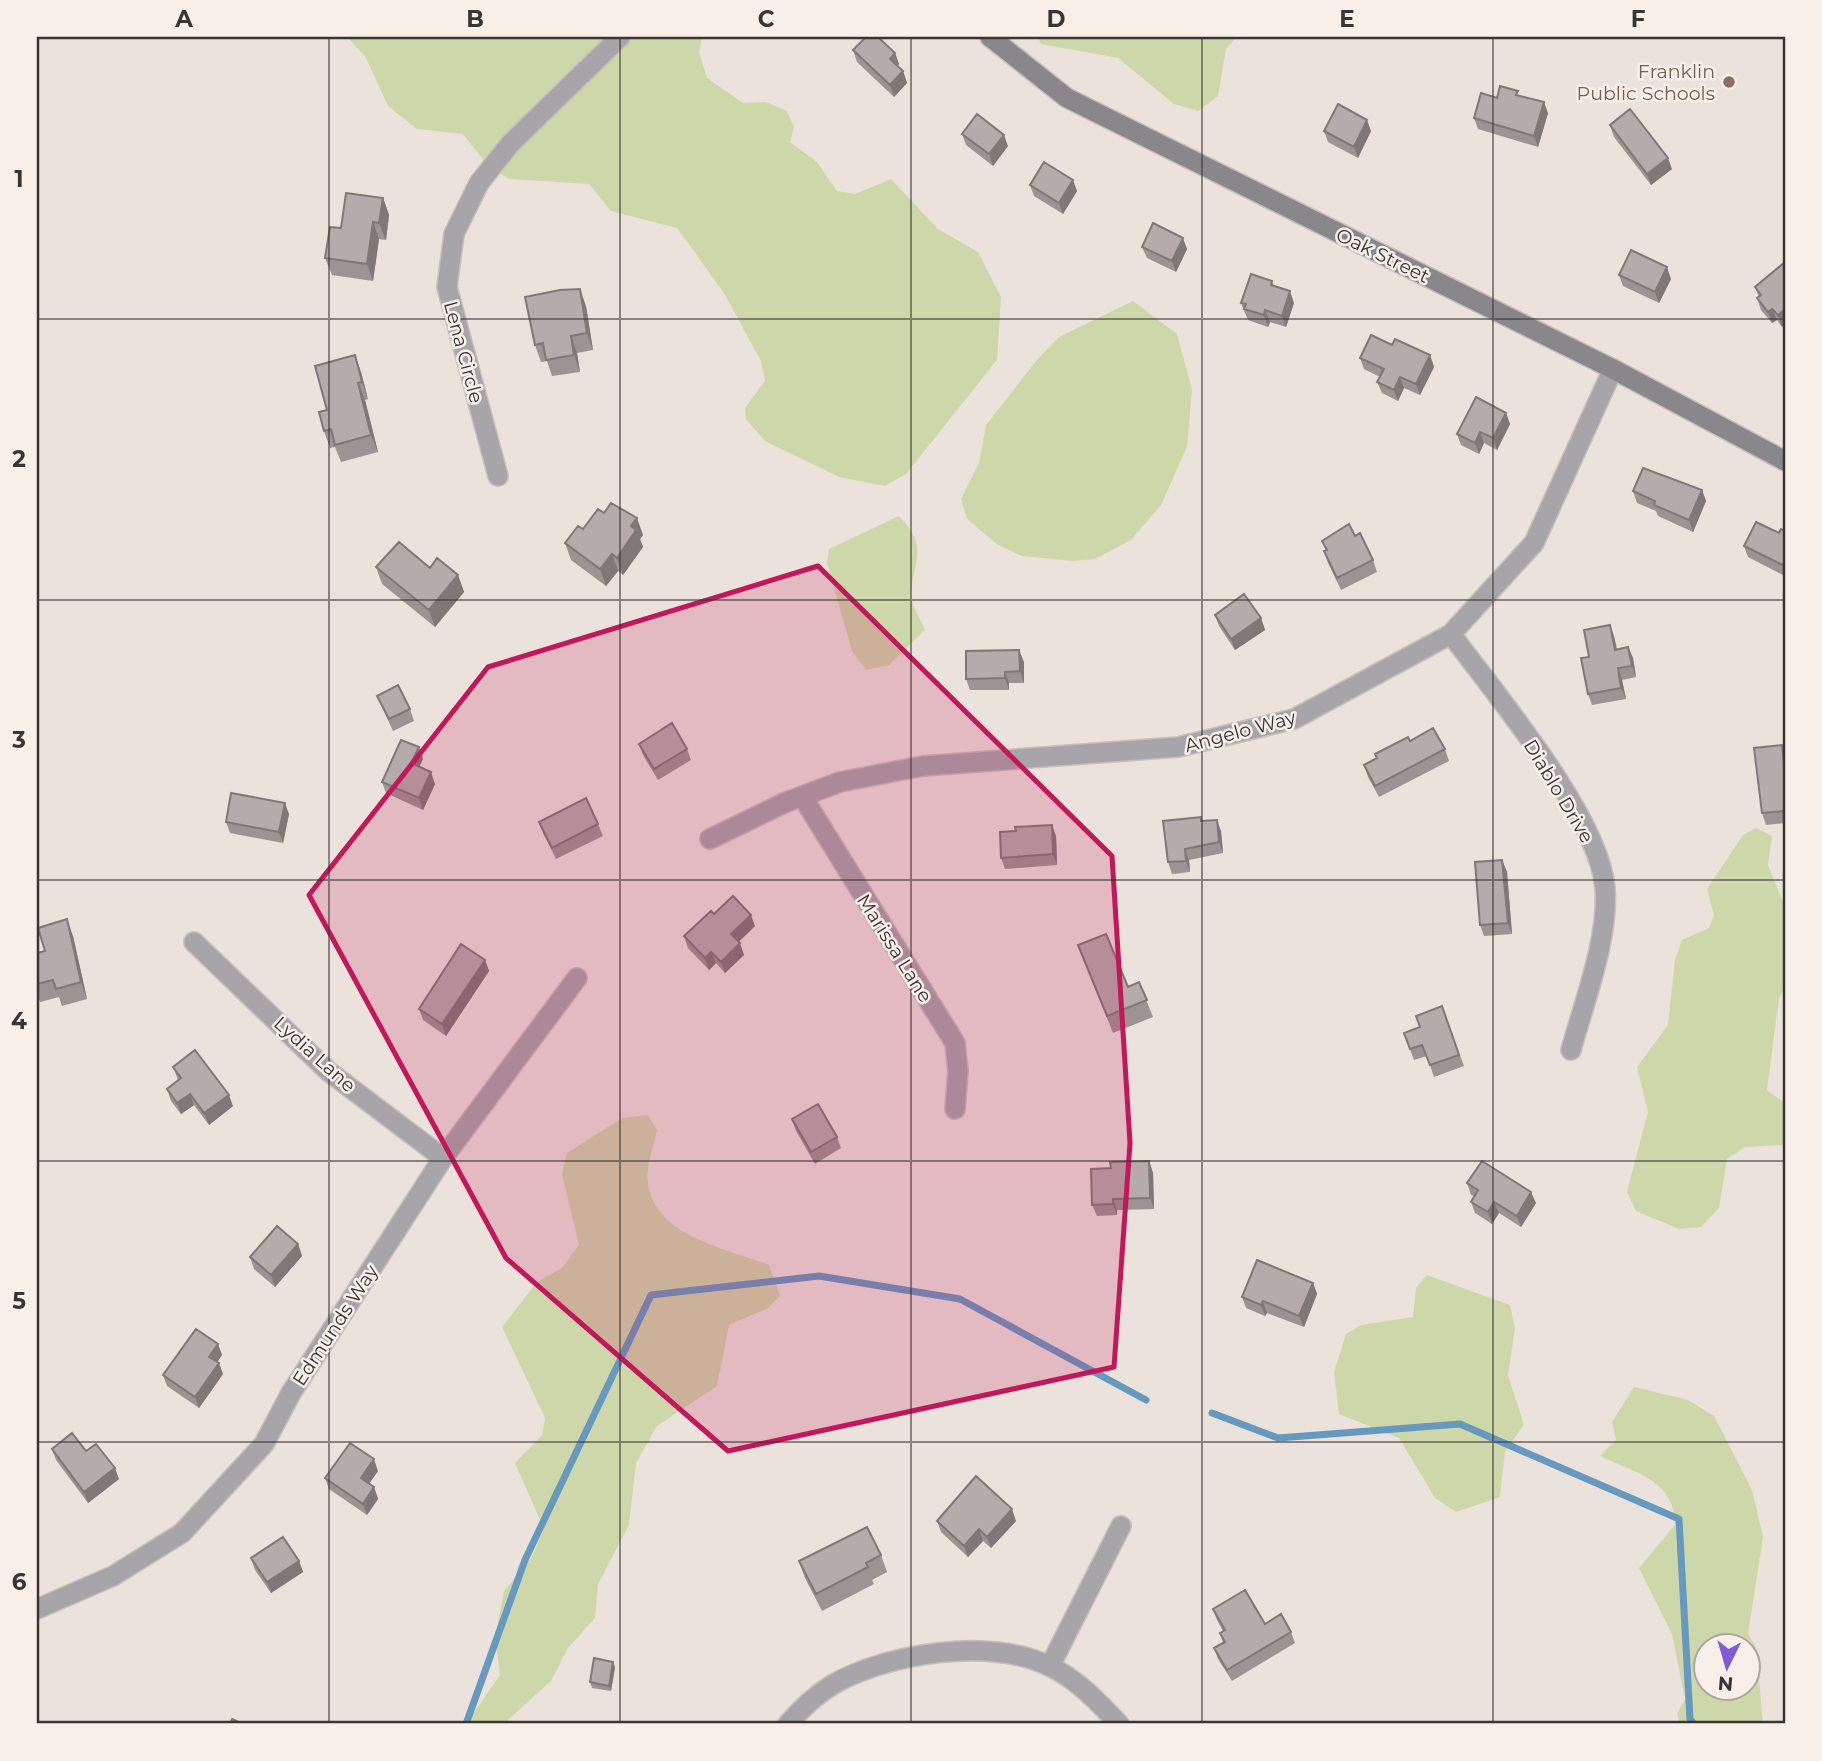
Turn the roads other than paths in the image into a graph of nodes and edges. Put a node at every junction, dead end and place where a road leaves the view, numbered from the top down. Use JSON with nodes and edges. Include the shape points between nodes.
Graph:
{"nodes":[{"id":1,"x":620,"y":37,"type":"edge"},
{"id":2,"x":990,"y":37,"type":"edge"},
{"id":3,"x":1613,"y":369,"type":"junction"},
{"id":4,"x":1785,"y":461,"type":"edge"},
{"id":5,"x":498,"y":476,"type":"dead end"},
{"id":6,"x":1451,"y":634,"type":"junction"},
{"id":7,"x":802,"y":796,"type":"junction"},
{"id":8,"x":710,"y":839,"type":"dead end"},
{"id":9,"x":194,"y":942,"type":"dead end"},
{"id":10,"x":577,"y":978,"type":"dead end"},
{"id":11,"x":1571,"y":1050,"type":"dead end"},
{"id":12,"x":955,"y":1109,"type":"dead end"},
{"id":13,"x":443,"y":1158,"type":"junction"},
{"id":14,"x":1121,"y":1526,"type":"dead end"},
{"id":15,"x":37,"y":1609,"type":"edge"},
{"id":16,"x":1050,"y":1666,"type":"junction"},
{"id":17,"x":788,"y":1724,"type":"edge"},
{"id":18,"x":1119,"y":1724,"type":"edge"}],
"edges":[{"from":1,"to":5,"type":"street","name":"Lena Circle","via":[[511,144],[479,183],[454,234],[447,287]]},
{"from":2,"to":3,"type":"main road","name":"Oak Street","via":[[1067,99]]},
{"from":3,"to":4,"type":"main road","name":"Oak Street"},
{"from":3,"to":6,"type":"street","name":"Angelo Way","via":[[1534,543]]},
{"from":6,"to":7,"type":"street","name":"Angelo Way","via":[[1294,719],[1178,747],[923,766],[840,782]]},
{"from":6,"to":11,"type":"street","name":"Diablo Drive","via":[[1542,757],[1590,836],[1605,888],[1602,926]]},
{"from":7,"to":8,"type":"street","name":"Angelo Way"},
{"from":7,"to":12,"type":"street","name":"Marissa Lane","via":[[955,1043]]},
{"from":9,"to":13,"type":"street","name":"Lydia Lane","via":[[328,1071]]},
{"from":10,"to":13,"type":"street","name":"Edmunds Way"},
{"from":13,"to":15,"type":"street","name":"Edmunds Way","via":[[291,1393],[264,1444],[229,1483],[182,1533],[149,1556]]},
{"from":14,"to":16,"type":"street"},
{"from":16,"to":17,"type":"street","via":[[1025,1656],[969,1651],[900,1660],[832,1685]]},
{"from":16,"to":18,"type":"street","via":[[1093,1696]]}]}
